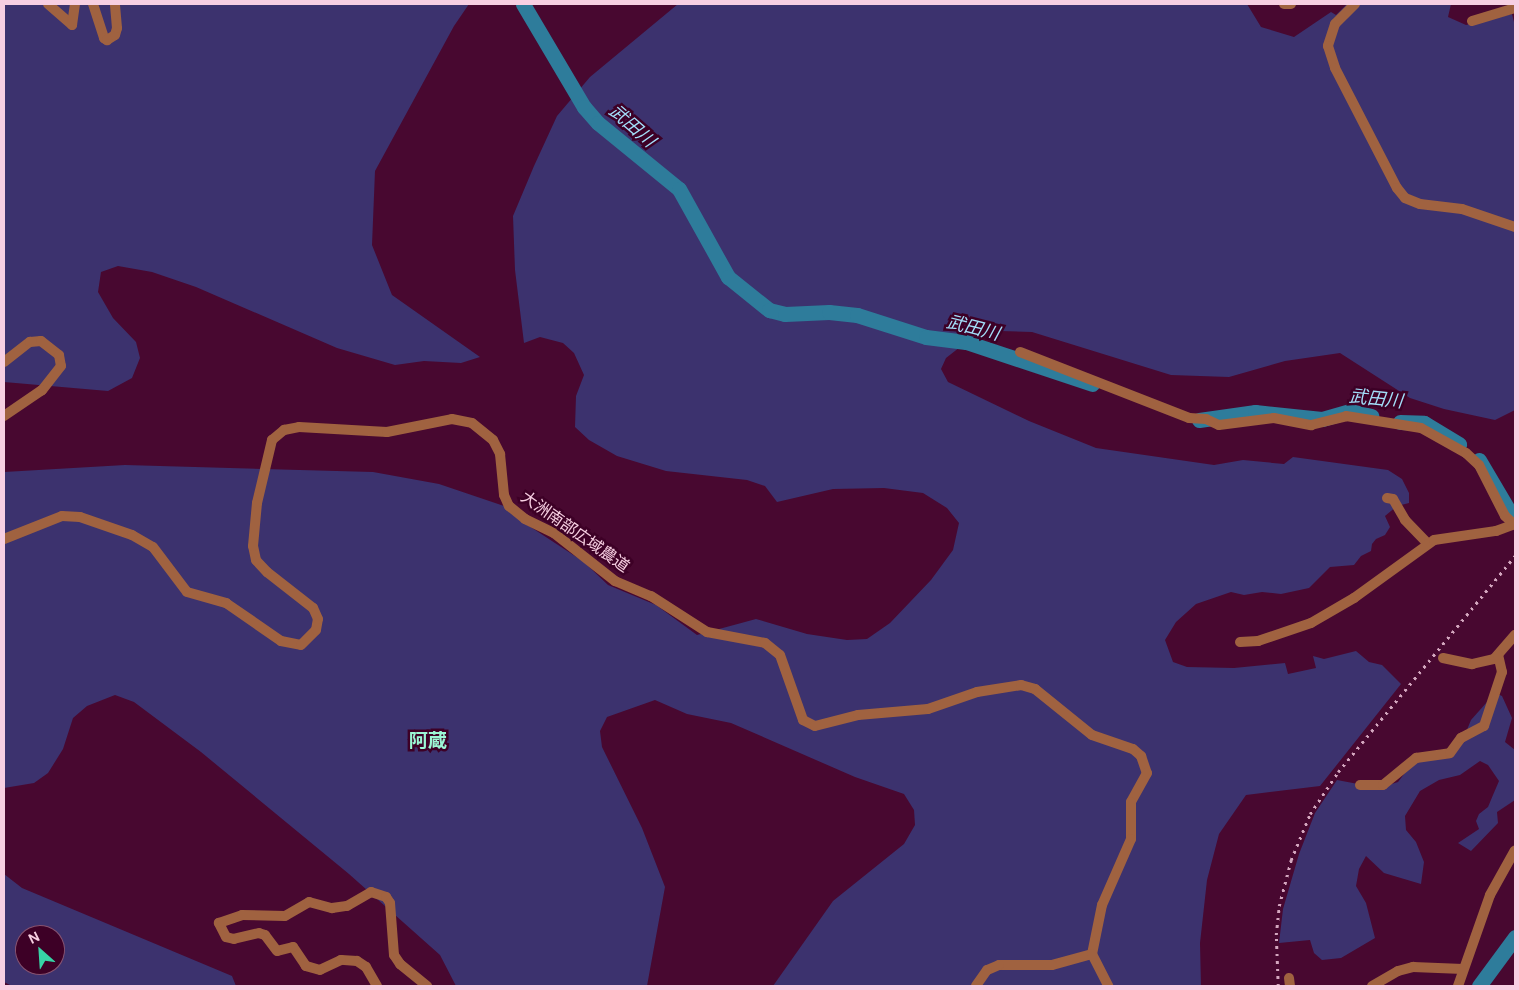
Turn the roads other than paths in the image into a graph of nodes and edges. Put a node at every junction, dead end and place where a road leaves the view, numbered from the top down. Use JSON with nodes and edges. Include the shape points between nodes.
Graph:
{"nodes":[{"id":1,"x":48,"y":4,"type":"edge"},
{"id":2,"x":75,"y":4,"type":"edge"},
{"id":3,"x":93,"y":4,"type":"edge"},
{"id":4,"x":115,"y":4,"type":"edge"},
{"id":5,"x":1284,"y":4,"type":"edge"},
{"id":6,"x":1291,"y":4,"type":"edge"},
{"id":7,"x":1355,"y":4,"type":"edge"},
{"id":8,"x":1515,"y":8,"type":"edge"},
{"id":9,"x":1472,"y":21,"type":"dead end"},
{"id":10,"x":1515,"y":227,"type":"edge"},
{"id":11,"x":1020,"y":352,"type":"dead end"},
{"id":12,"x":4,"y":362,"type":"edge"},
{"id":13,"x":4,"y":416,"type":"edge"},
{"id":14,"x":1388,"y":498,"type":"dead end"},
{"id":15,"x":1515,"y":524,"type":"edge"},
{"id":16,"x":4,"y":539,"type":"edge"},
{"id":17,"x":1428,"y":544,"type":"junction"},
{"id":18,"x":1515,"y":635,"type":"edge"},
{"id":19,"x":1240,"y":642,"type":"dead end"},
{"id":20,"x":1498,"y":655,"type":"junction"},
{"id":21,"x":1443,"y":658,"type":"dead end"},
{"id":22,"x":1360,"y":785,"type":"dead end"},
{"id":23,"x":1515,"y":850,"type":"edge"},
{"id":24,"x":1092,"y":954,"type":"junction"},
{"id":25,"x":1463,"y":969,"type":"junction"},
{"id":26,"x":377,"y":986,"type":"edge"},
{"id":27,"x":427,"y":986,"type":"edge"},
{"id":28,"x":976,"y":986,"type":"edge"},
{"id":29,"x":1108,"y":986,"type":"edge"},
{"id":30,"x":1372,"y":986,"type":"edge"},
{"id":31,"x":1458,"y":986,"type":"edge"}],
"edges":[{"from":1,"to":2,"type":"street","via":[[72,25]]},
{"from":3,"to":4,"type":"street","via":[[101,32],[108,40],[115,35],[117,28]]},
{"from":5,"to":6,"type":"street"},
{"from":7,"to":10,"type":"street","via":[[1331,30],[1328,46],[1335,68],[1404,198],[1420,204],[1462,209]]},
{"from":8,"to":9,"type":"street"},
{"from":11,"to":15,"type":"street","via":[[1189,418],[1206,419],[1220,425],[1274,418],[1312,425],[1346,416],[1421,428],[1466,453],[1479,465],[1505,516]]},
{"from":12,"to":13,"type":"street","via":[[30,342],[41,341],[59,355],[61,366],[42,390]]},
{"from":14,"to":17,"type":"street","via":[[1393,499],[1404,520]]},
{"from":15,"to":17,"type":"street","via":[[1496,532],[1446,538]]},
{"from":16,"to":24,"type":"street","name":"大洲南部広域農道","via":[[62,516],[80,517],[132,535],[152,548],[187,592],[226,603],[281,641],[301,645],[316,630],[318,620],[313,608],[267,572],[256,560],[253,546],[257,503],[272,440],[284,430],[299,428],[387,432],[425,427],[452,419],[467,421],[493,440],[500,454],[504,495],[509,506],[525,519],[554,533],[615,581],[651,596],[707,632],[765,643],[780,655],[803,720],[815,726],[858,715],[928,709],[977,692],[1021,685],[1035,690],[1092,735],[1138,753],[1145,762],[1147,773],[1131,802],[1132,839],[1102,904]]},
{"from":17,"to":19,"type":"street","via":[[1354,598],[1311,623],[1258,641]]},
{"from":18,"to":20,"type":"street"},
{"from":20,"to":21,"type":"street","via":[[1472,664]]},
{"from":20,"to":22,"type":"street","via":[[1502,672],[1484,726],[1461,738],[1450,753],[1416,758],[1382,786]]},
{"from":23,"to":25,"type":"street","via":[[1490,895]]},
{"from":24,"to":28,"type":"street","via":[[1052,966],[999,965],[987,970]]},
{"from":24,"to":29,"type":"street"},
{"from":25,"to":30,"type":"street","via":[[1413,967],[1398,971]]},
{"from":25,"to":31,"type":"street"},
{"from":26,"to":27,"type":"street","via":[[366,968],[357,961],[340,960],[320,970],[306,966],[293,947],[277,951],[265,935],[226,937],[219,923],[242,915],[285,916],[309,902],[332,908],[347,906],[371,892],[386,897],[390,902],[394,955]]}]}
